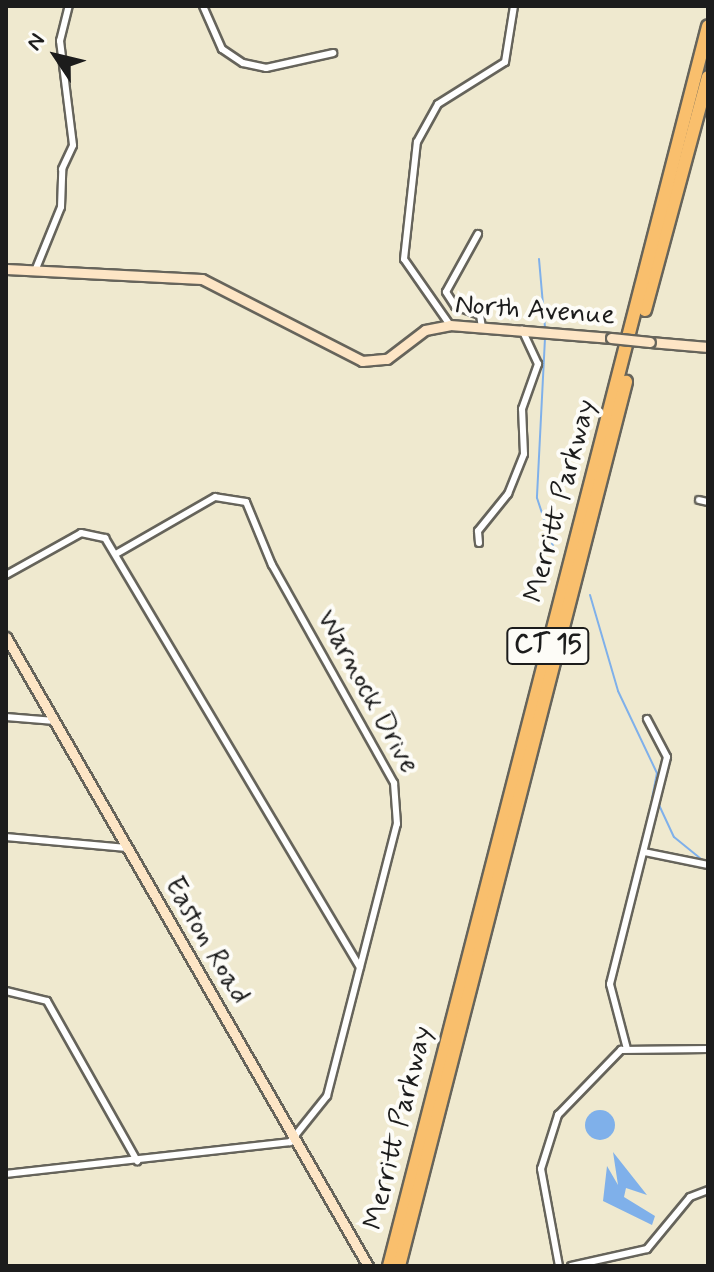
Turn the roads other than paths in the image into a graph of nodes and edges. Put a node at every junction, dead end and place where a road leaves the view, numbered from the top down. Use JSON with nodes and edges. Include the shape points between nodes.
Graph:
{"nodes":[{"id":1,"x":69,"y":6,"type":"edge"},
{"id":2,"x":203,"y":6,"type":"edge"},
{"id":3,"x":514,"y":6,"type":"edge"},
{"id":4,"x":708,"y":26,"type":"edge"},
{"id":5,"x":333,"y":53,"type":"dead end"},
{"id":6,"x":708,"y":77,"type":"edge"},
{"id":7,"x":478,"y":234,"type":"dead end"},
{"id":8,"x":6,"y":269,"type":"edge"},
{"id":9,"x":35,"y":271,"type":"junction"},
{"id":10,"x":450,"y":325,"type":"junction"},
{"id":11,"x":482,"y":327,"type":"junction"},
{"id":12,"x":522,"y":330,"type":"junction"},
{"id":13,"x":708,"y":347,"type":"edge"},
{"id":14,"x":699,"y":500,"type":"dead end"},
{"id":15,"x":708,"y":502,"type":"edge"},
{"id":16,"x":479,"y":543,"type":"dead end"},
{"id":17,"x":116,"y":554,"type":"junction"},
{"id":18,"x":6,"y":575,"type":"edge"},
{"id":19,"x":6,"y":637,"type":"edge"},
{"id":20,"x":6,"y":717,"type":"edge"},
{"id":21,"x":647,"y":719,"type":"dead end"},
{"id":22,"x":55,"y":721,"type":"junction"},
{"id":23,"x":6,"y":837,"type":"edge"},
{"id":24,"x":127,"y":848,"type":"junction"},
{"id":25,"x":644,"y":852,"type":"junction"},
{"id":26,"x":705,"y":865,"type":"edge"},
{"id":27,"x":360,"y":967,"type":"junction"},
{"id":28,"x":6,"y":991,"type":"edge"},
{"id":29,"x":627,"y":1049,"type":"junction"},
{"id":30,"x":708,"y":1049,"type":"edge"},
{"id":31,"x":294,"y":1139,"type":"junction"},
{"id":32,"x":137,"y":1161,"type":"junction"},
{"id":33,"x":6,"y":1174,"type":"edge"},
{"id":34,"x":708,"y":1190,"type":"edge"},
{"id":35,"x":368,"y":1266,"type":"edge"},
{"id":36,"x":389,"y":1266,"type":"edge"},
{"id":37,"x":399,"y":1266,"type":"edge"},
{"id":38,"x":559,"y":1266,"type":"edge"},
{"id":39,"x":571,"y":1266,"type":"edge"}],
"edges":[{"from":1,"to":9,"type":"street","via":[[60,41],[73,145],[60,176],[61,207]]},
{"from":2,"to":5,"type":"street","via":[[222,49],[243,63],[266,68]]},
{"from":3,"to":10,"type":"street","via":[[505,62],[438,104],[417,142],[404,259]]},
{"from":4,"to":36,"type":"highway","name":"Merritt Parkway","number":"CT 15"},
{"from":6,"to":37,"type":"highway","name":"Merritt Parkway","number":"CT 15"},
{"from":7,"to":11,"type":"street","via":[[446,292],[455,306],[480,315]]},
{"from":8,"to":9,"type":"street","name":"North Avenue"},
{"from":9,"to":10,"type":"street","name":"North Avenue","via":[[206,280],[362,361],[387,359],[421,333]]},
{"from":10,"to":11,"type":"street","name":"North Avenue"},
{"from":11,"to":12,"type":"street","name":"North Avenue"},
{"from":12,"to":13,"type":"street","name":"North Avenue","bridge":true},
{"from":12,"to":16,"type":"street","via":[[538,364],[522,409],[524,454],[508,494],[478,531]]},
{"from":14,"to":15,"type":"street"},
{"from":17,"to":18,"type":"street","via":[[100,535],[85,532]]},
{"from":17,"to":27,"type":"street"},
{"from":17,"to":27,"type":"street","name":"Warnock Drive","via":[[215,497],[246,502],[269,559],[398,794],[397,824]]},
{"from":19,"to":22,"type":"street","name":"Easton Road"},
{"from":20,"to":22,"type":"street"},
{"from":21,"to":25,"type":"street","via":[[667,753]]},
{"from":22,"to":24,"type":"street","name":"Easton Road"},
{"from":23,"to":24,"type":"street"},
{"from":24,"to":31,"type":"street","name":"Easton Road"},
{"from":25,"to":26,"type":"street"},
{"from":25,"to":29,"type":"street","via":[[610,984]]},
{"from":27,"to":31,"type":"street","name":"Warnock Drive","via":[[324,1103]]},
{"from":28,"to":32,"type":"street","via":[[36,994],[52,1007]]},
{"from":29,"to":30,"type":"street"},
{"from":29,"to":38,"type":"street","via":[[562,1110],[543,1148],[542,1183]]},
{"from":31,"to":32,"type":"street"},
{"from":31,"to":35,"type":"street","name":"Easton Road"},
{"from":32,"to":33,"type":"street"},
{"from":34,"to":39,"type":"street","via":[[690,1197],[647,1249]]}]}
